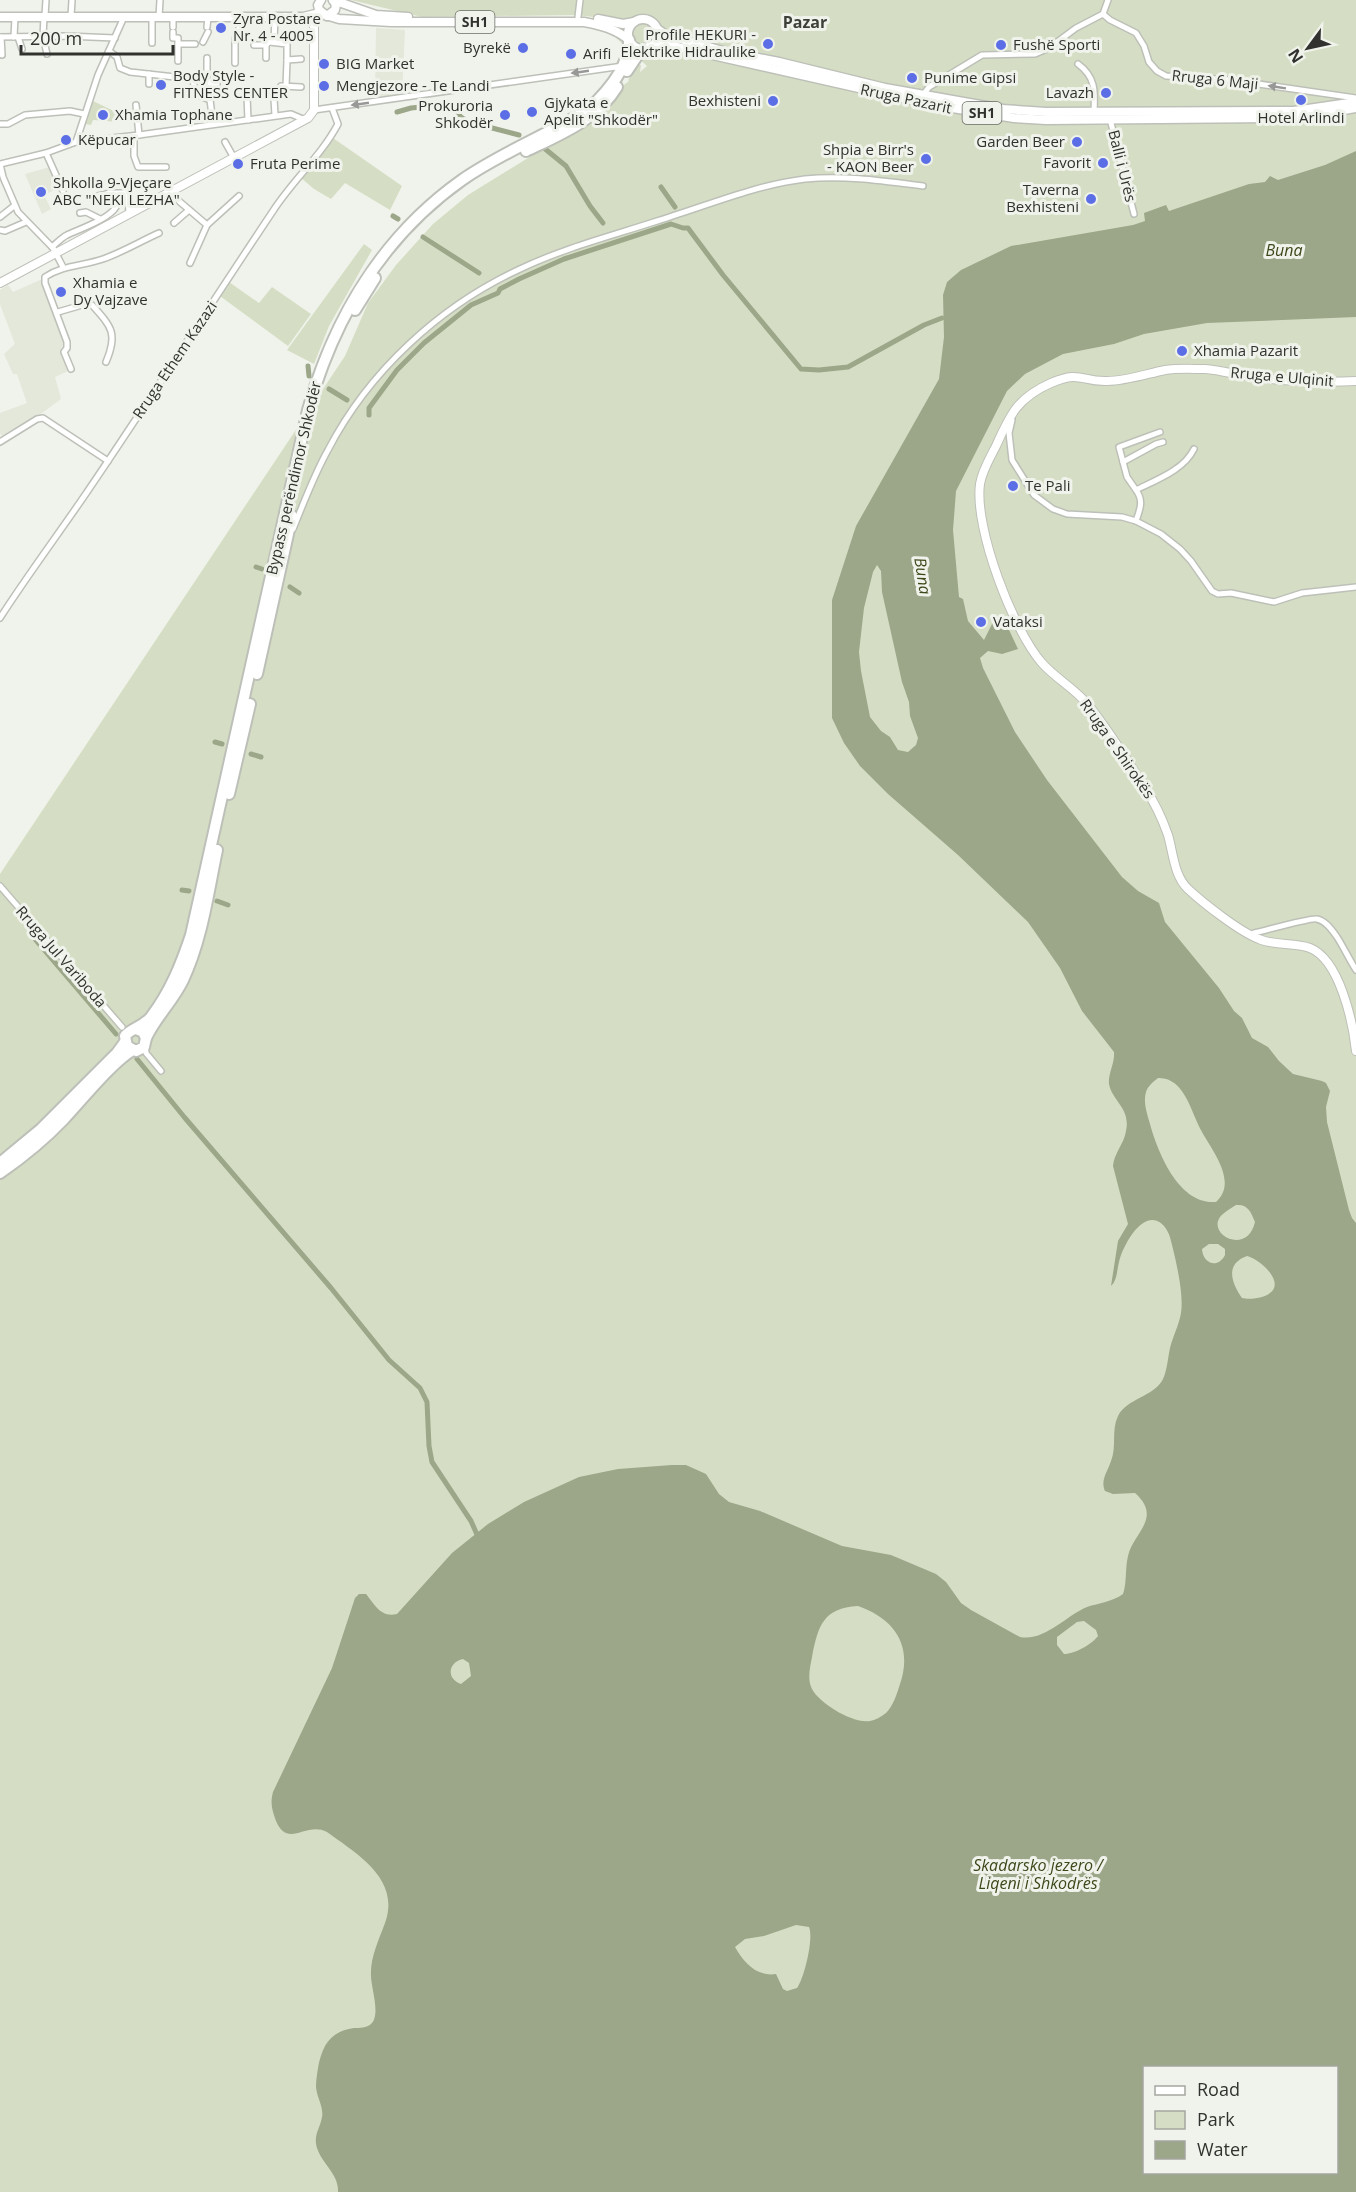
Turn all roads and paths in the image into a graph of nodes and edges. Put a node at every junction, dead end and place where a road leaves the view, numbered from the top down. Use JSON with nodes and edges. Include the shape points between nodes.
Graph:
{"nodes":[{"id":1,"x":46,"y":0,"type":"edge"},
{"id":2,"x":72,"y":0,"type":"edge"},
{"id":3,"x":159,"y":0,"type":"edge"},
{"id":4,"x":333,"y":0,"type":"edge"},
{"id":5,"x":580,"y":0,"type":"edge"},
{"id":6,"x":1108,"y":0,"type":"edge"},
{"id":7,"x":321,"y":8,"type":"edge"},
{"id":8,"x":1103,"y":14,"type":"junction"},
{"id":9,"x":44,"y":16,"type":"junction"},
{"id":10,"x":71,"y":16,"type":"junction"},
{"id":11,"x":0,"y":17,"type":"edge"},
{"id":12,"x":15,"y":17,"type":"junction"},
{"id":13,"x":124,"y":17,"type":"junction"},
{"id":14,"x":155,"y":17,"type":"junction"},
{"id":15,"x":173,"y":17,"type":"junction"},
{"id":16,"x":208,"y":17,"type":"junction"},
{"id":17,"x":239,"y":17,"type":"junction"},
{"id":18,"x":275,"y":17,"type":"junction"},
{"id":19,"x":579,"y":17,"type":"junction"},
{"id":20,"x":634,"y":22,"type":"junction"},
{"id":21,"x":656,"y":28,"type":"junction"},
{"id":22,"x":1,"y":37,"type":"edge"},
{"id":23,"x":16,"y":37,"type":"junction"},
{"id":24,"x":43,"y":37,"type":"junction"},
{"id":25,"x":115,"y":38,"type":"junction"},
{"id":26,"x":629,"y":40,"type":"junction"},
{"id":27,"x":203,"y":42,"type":"dead end"},
{"id":28,"x":276,"y":42,"type":"junction"},
{"id":29,"x":152,"y":43,"type":"dead end"},
{"id":30,"x":178,"y":44,"type":"junction"},
{"id":31,"x":195,"y":44,"type":"dead end"},
{"id":32,"x":254,"y":45,"type":"dead end"},
{"id":33,"x":266,"y":45,"type":"junction"},
{"id":34,"x":650,"y":47,"type":"junction"},
{"id":35,"x":22,"y":49,"type":"dead end"},
{"id":36,"x":109,"y":51,"type":"junction"},
{"id":37,"x":47,"y":54,"type":"dead end"},
{"id":38,"x":2,"y":55,"type":"dead end"},
{"id":39,"x":207,"y":58,"type":"dead end"},
{"id":40,"x":266,"y":58,"type":"dead end"},
{"id":41,"x":314,"y":59,"type":"junction"},
{"id":42,"x":286,"y":60,"type":"junction"},
{"id":43,"x":178,"y":61,"type":"dead end"},
{"id":44,"x":235,"y":63,"type":"dead end"},
{"id":45,"x":1078,"y":64,"type":"dead end"},
{"id":46,"x":625,"y":67,"type":"junction"},
{"id":47,"x":149,"y":74,"type":"junction"},
{"id":48,"x":193,"y":79,"type":"junction"},
{"id":49,"x":207,"y":80,"type":"junction"},
{"id":50,"x":149,"y":84,"type":"dead end"},
{"id":51,"x":217,"y":84,"type":"dead end"},
{"id":52,"x":286,"y":87,"type":"junction"},
{"id":53,"x":307,"y":87,"type":"junction"},
{"id":54,"x":923,"y":95,"type":"junction"},
{"id":55,"x":247,"y":96,"type":"dead end"},
{"id":56,"x":1356,"y":100,"type":"edge"},
{"id":57,"x":136,"y":105,"type":"dead end"},
{"id":58,"x":332,"y":108,"type":"junction"},
{"id":59,"x":1356,"y":108,"type":"edge"},
{"id":60,"x":314,"y":110,"type":"junction"},
{"id":61,"x":1094,"y":112,"type":"junction"},
{"id":62,"x":84,"y":114,"type":"junction"},
{"id":63,"x":212,"y":115,"type":"dead end"},
{"id":64,"x":275,"y":115,"type":"junction"},
{"id":65,"x":1110,"y":119,"type":"junction"},
{"id":66,"x":248,"y":120,"type":"junction"},
{"id":67,"x":305,"y":120,"type":"junction"},
{"id":68,"x":0,"y":124,"type":"edge"},
{"id":69,"x":137,"y":136,"type":"junction"},
{"id":70,"x":76,"y":142,"type":"junction"},
{"id":71,"x":225,"y":142,"type":"dead end"},
{"id":72,"x":46,"y":153,"type":"junction"},
{"id":73,"x":234,"y":158,"type":"junction"},
{"id":74,"x":0,"y":164,"type":"edge"},
{"id":75,"x":166,"y":167,"type":"dead end"},
{"id":76,"x":923,"y":186,"type":"dead end"},
{"id":77,"x":63,"y":191,"type":"dead end"},
{"id":78,"x":171,"y":192,"type":"junction"},
{"id":79,"x":98,"y":196,"type":"dead end"},
{"id":80,"x":239,"y":196,"type":"dead end"},
{"id":81,"x":14,"y":206,"type":"junction"},
{"id":82,"x":116,"y":207,"type":"dead end"},
{"id":83,"x":189,"y":210,"type":"junction"},
{"id":84,"x":80,"y":213,"type":"dead end"},
{"id":85,"x":129,"y":214,"type":"junction"},
{"id":86,"x":1134,"y":214,"type":"dead end"},
{"id":87,"x":0,"y":217,"type":"edge"},
{"id":88,"x":104,"y":220,"type":"junction"},
{"id":89,"x":26,"y":222,"type":"junction"},
{"id":90,"x":174,"y":223,"type":"dead end"},
{"id":91,"x":207,"y":225,"type":"junction"},
{"id":92,"x":0,"y":230,"type":"edge"},
{"id":93,"x":159,"y":233,"type":"dead end"},
{"id":94,"x":54,"y":250,"type":"junction"},
{"id":95,"x":190,"y":263,"type":"dead end"},
{"id":96,"x":63,"y":267,"type":"junction"},
{"id":97,"x":0,"y":283,"type":"edge"},
{"id":98,"x":58,"y":312,"type":"junction"},
{"id":99,"x":106,"y":362,"type":"dead end"},
{"id":100,"x":71,"y":369,"type":"dead end"},
{"id":101,"x":1172,"y":369,"type":"joint"},
{"id":102,"x":1356,"y":381,"type":"edge"},
{"id":103,"x":1024,"y":398,"type":"junction"},
{"id":104,"x":1160,"y":432,"type":"dead end"},
{"id":105,"x":0,"y":442,"type":"edge"},
{"id":106,"x":1163,"y":442,"type":"dead end"},
{"id":107,"x":1194,"y":449,"type":"dead end"},
{"id":108,"x":108,"y":461,"type":"junction"},
{"id":109,"x":1123,"y":462,"type":"junction"},
{"id":110,"x":1136,"y":490,"type":"junction"},
{"id":111,"x":1136,"y":521,"type":"junction"},
{"id":112,"x":283,"y":555,"type":"junction"},
{"id":113,"x":1356,"y":587,"type":"edge"},
{"id":114,"x":2,"y":611,"type":"edge"},
{"id":115,"x":0,"y":618,"type":"edge"},
{"id":116,"x":0,"y":886,"type":"edge"},
{"id":117,"x":1252,"y":936,"type":"junction"},
{"id":118,"x":1356,"y":970,"type":"edge"},
{"id":119,"x":128,"y":1033,"type":"junction"},
{"id":120,"x":142,"y":1048,"type":"junction"},
{"id":121,"x":1356,"y":1051,"type":"edge"},
{"id":122,"x":161,"y":1071,"type":"dead end"},
{"id":123,"x":0,"y":1163,"type":"edge"},
{"id":124,"x":0,"y":1173,"type":"edge"}],
"edges":[{"from":1,"to":9,"type":"street"},
{"from":2,"to":10,"type":"street"},
{"from":3,"to":14,"type":"street"},
{"from":4,"to":7,"type":"main road","via":[[335,10]]},
{"from":4,"to":19,"type":"main road","number":"SH1","via":[[376,15]]},
{"from":5,"to":19,"type":"street"},
{"from":6,"to":8,"type":"street"},
{"from":7,"to":18,"type":"main road","number":"SH1","via":[[309,16]]},
{"from":7,"to":26,"type":"main road","number":"SH1","via":[[339,19],[391,22],[584,22],[606,27]]},
{"from":7,"to":41,"type":"main road","via":[[315,25]]},
{"from":8,"to":54,"type":"street","via":[[1039,53],[977,57],[929,87]]},
{"from":56,"to":8,"type":"street","name":"Rruga 6 Maji","one_way":true,"via":[[1231,80],[1167,76],[1149,62],[1136,33]]},
{"from":9,"to":10,"type":"main road","number":"SH1"},
{"from":9,"to":12,"type":"main road","number":"SH1"},
{"from":9,"to":24,"type":"street"},
{"from":10,"to":13,"type":"main road","number":"SH1"},
{"from":11,"to":12,"type":"main road","number":"SH1"},
{"from":12,"to":23,"type":"street"},
{"from":13,"to":14,"type":"main road","number":"SH1"},
{"from":13,"to":25,"type":"street"},
{"from":14,"to":15,"type":"main road","number":"SH1"},
{"from":14,"to":29,"type":"street"},
{"from":15,"to":16,"type":"main road","number":"SH1"},
{"from":15,"to":30,"type":"street","via":[[173,38],[178,38]]},
{"from":16,"to":17,"type":"main road","number":"SH1"},
{"from":16,"to":27,"type":"street"},
{"from":17,"to":18,"type":"main road","number":"SH1"},
{"from":17,"to":44,"type":"street"},
{"from":18,"to":28,"type":"street"},
{"from":19,"to":20,"type":"main road","number":"SH1"},
{"from":20,"to":21,"type":"main road","number":"SH1","via":[[649,21]]},
{"from":20,"to":26,"type":"main road"},
{"from":21,"to":34,"type":"main road","via":[[656,41]]},
{"from":21,"to":54,"type":"main road","name":"Rruga Pazarit","number":"SH1","via":[[686,42]]},
{"from":22,"to":23,"type":"street"},
{"from":22,"to":38,"type":"street"},
{"from":23,"to":24,"type":"street"},
{"from":23,"to":35,"type":"street"},
{"from":24,"to":25,"type":"street"},
{"from":24,"to":37,"type":"street"},
{"from":25,"to":36,"type":"street"},
{"from":26,"to":34,"type":"main road","number":"SH1","via":[[637,48]]},
{"from":26,"to":46,"type":"highway","name":"Bypass perëndimor Shkodër"},
{"from":28,"to":33,"type":"street"},
{"from":28,"to":42,"type":"street","via":[[287,44]]},
{"from":30,"to":31,"type":"street"},
{"from":30,"to":43,"type":"street"},
{"from":32,"to":33,"type":"street"},
{"from":33,"to":40,"type":"street"},
{"from":34,"to":46,"type":"highway"},
{"from":34,"to":65,"type":"main road","name":"Rruga Pazarit","number":"SH1","via":[[668,45],[963,111],[1035,119]]},
{"from":36,"to":47,"type":"street","via":[[117,57],[120,68]]},
{"from":36,"to":62,"type":"street"},
{"from":39,"to":49,"type":"street"},
{"from":41,"to":42,"type":"street"},
{"from":41,"to":53,"type":"main road"},
{"from":42,"to":52,"type":"street"},
{"from":45,"to":61,"type":"street","via":[[1095,85]]},
{"from":46,"to":58,"type":"street","one_way":true},
{"from":46,"to":112,"type":"highway","name":"Bypass perëndimor Shkodër","via":[[609,99],[591,116],[486,174],[448,200],[416,229],[374,280],[345,329],[320,392]]},
{"from":46,"to":119,"type":"highway","name":"Bypass perëndimor Shkodër","via":[[589,109],[462,180],[425,211],[373,269],[340,322],[308,410],[190,935],[169,990],[151,1016]]},
{"from":47,"to":48,"type":"street"},
{"from":47,"to":50,"type":"street"},
{"from":48,"to":49,"type":"street"},
{"from":48,"to":63,"type":"street","via":[[195,94],[210,100]]},
{"from":49,"to":51,"type":"street"},
{"from":52,"to":53,"type":"street"},
{"from":52,"to":64,"type":"street","via":[[281,86],[274,99]]},
{"from":53,"to":60,"type":"main road"},
{"from":54,"to":61,"type":"main road","name":"Rruga Pazarit","number":"SH1","via":[[1023,111]]},
{"from":55,"to":66,"type":"street"},
{"from":56,"to":61,"type":"main road","name":"Rruga Pazarit","number":"SH1","via":[[1301,111]]},
{"from":57,"to":69,"type":"street"},
{"from":58,"to":60,"type":"street"},
{"from":58,"to":108,"type":"street","name":"Rruga Ethem Kazazi","via":[[338,124],[333,133],[272,211]]},
{"from":59,"to":65,"type":"main road","name":"Rruga Pazarit","number":"SH1","via":[[1309,116]]},
{"from":60,"to":67,"type":"main road"},
{"from":62,"to":68,"type":"street","via":[[70,111],[25,115]]},
{"from":62,"to":70,"type":"street"},
{"from":64,"to":66,"type":"street"},
{"from":64,"to":67,"type":"street","via":[[291,114]]},
{"from":65,"to":86,"type":"street","name":"Balli i Urës"},
{"from":66,"to":69,"type":"street"},
{"from":67,"to":73,"type":"main road"},
{"from":69,"to":70,"type":"street"},
{"from":69,"to":75,"type":"street","via":[[134,156],[138,167]]},
{"from":70,"to":72,"type":"street"},
{"from":71,"to":73,"type":"street"},
{"from":72,"to":74,"type":"street"},
{"from":72,"to":77,"type":"street"},
{"from":73,"to":78,"type":"main road"},
{"from":74,"to":81,"type":"street"},
{"from":76,"to":112,"type":"street","via":[[840,177],[782,183],[574,247],[498,279],[433,323],[402,350],[367,390],[329,447]]},
{"from":78,"to":83,"type":"street"},
{"from":78,"to":85,"type":"main road"},
{"from":79,"to":85,"type":"street","via":[[128,193]]},
{"from":80,"to":91,"type":"street"},
{"from":81,"to":87,"type":"street"},
{"from":81,"to":89,"type":"street"},
{"from":82,"to":88,"type":"street"},
{"from":83,"to":90,"type":"street"},
{"from":83,"to":91,"type":"street"},
{"from":84,"to":88,"type":"street"},
{"from":85,"to":88,"type":"main road"},
{"from":88,"to":94,"type":"main road"},
{"from":89,"to":92,"type":"street"},
{"from":89,"to":94,"type":"street"},
{"from":91,"to":95,"type":"street"},
{"from":93,"to":96,"type":"street","via":[[103,259]]},
{"from":94,"to":96,"type":"street"},
{"from":94,"to":97,"type":"main road"},
{"from":96,"to":98,"type":"street","via":[[45,277]]},
{"from":98,"to":99,"type":"street","via":[[92,305],[113,335]]},
{"from":98,"to":100,"type":"street","via":[[67,342],[64,352]]},
{"from":101,"to":102,"type":"main road","name":"Rruga e Ulqinit","via":[[1210,369],[1249,377],[1330,383]]},
{"from":101,"to":103,"type":"main road","name":"Rruga e Shirokës","via":[[1110,381],[1070,376]]},
{"from":103,"to":111,"type":"street","via":[[1011,422],[1012,460],[1034,495],[1068,514]]},
{"from":103,"to":117,"type":"main road","name":"Rruga e Shirokës","via":[[1009,417],[980,486],[982,521],[997,580],[1034,652],[1046,668],[1088,704],[1154,800],[1182,882]]},
{"from":104,"to":109,"type":"street","via":[[1119,447]]},
{"from":105,"to":108,"type":"street","via":[[43,418]]},
{"from":106,"to":109,"type":"street"},
{"from":107,"to":110,"type":"street","via":[[1179,467]]},
{"from":108,"to":114,"type":"street","name":"Rruga Ethem Kazazi"},
{"from":109,"to":110,"type":"street"},
{"from":110,"to":111,"type":"street","via":[[1141,504]]},
{"from":111,"to":113,"type":"street","via":[[1180,549],[1218,594],[1274,602],[1302,593]]},
{"from":112,"to":120,"type":"highway","name":"Bypass perëndimor Shkodër","via":[[197,941],[177,993]]},
{"from":114,"to":115,"type":"street","name":"Rruga Ethem Kazazi"},
{"from":116,"to":119,"type":"street","name":"Rruga Jul Variboda"},
{"from":117,"to":118,"type":"street","via":[[1319,919],[1336,936]]},
{"from":117,"to":121,"type":"main road","name":"Rruga e Shirokës","via":[[1266,942],[1307,947],[1323,957],[1347,1006]]},
{"from":119,"to":120,"type":"highway","via":[[127,1047]]},
{"from":119,"to":120,"type":"highway","via":[[144,1033]]},
{"from":119,"to":123,"type":"highway","name":"Bypass perëndimor Shkodër","via":[[117,1053],[49,1122]]},
{"from":120,"to":122,"type":"street"},
{"from":120,"to":124,"type":"highway","name":"Bypass perëndimor Shkodër","via":[[102,1078],[61,1122]]}]}
